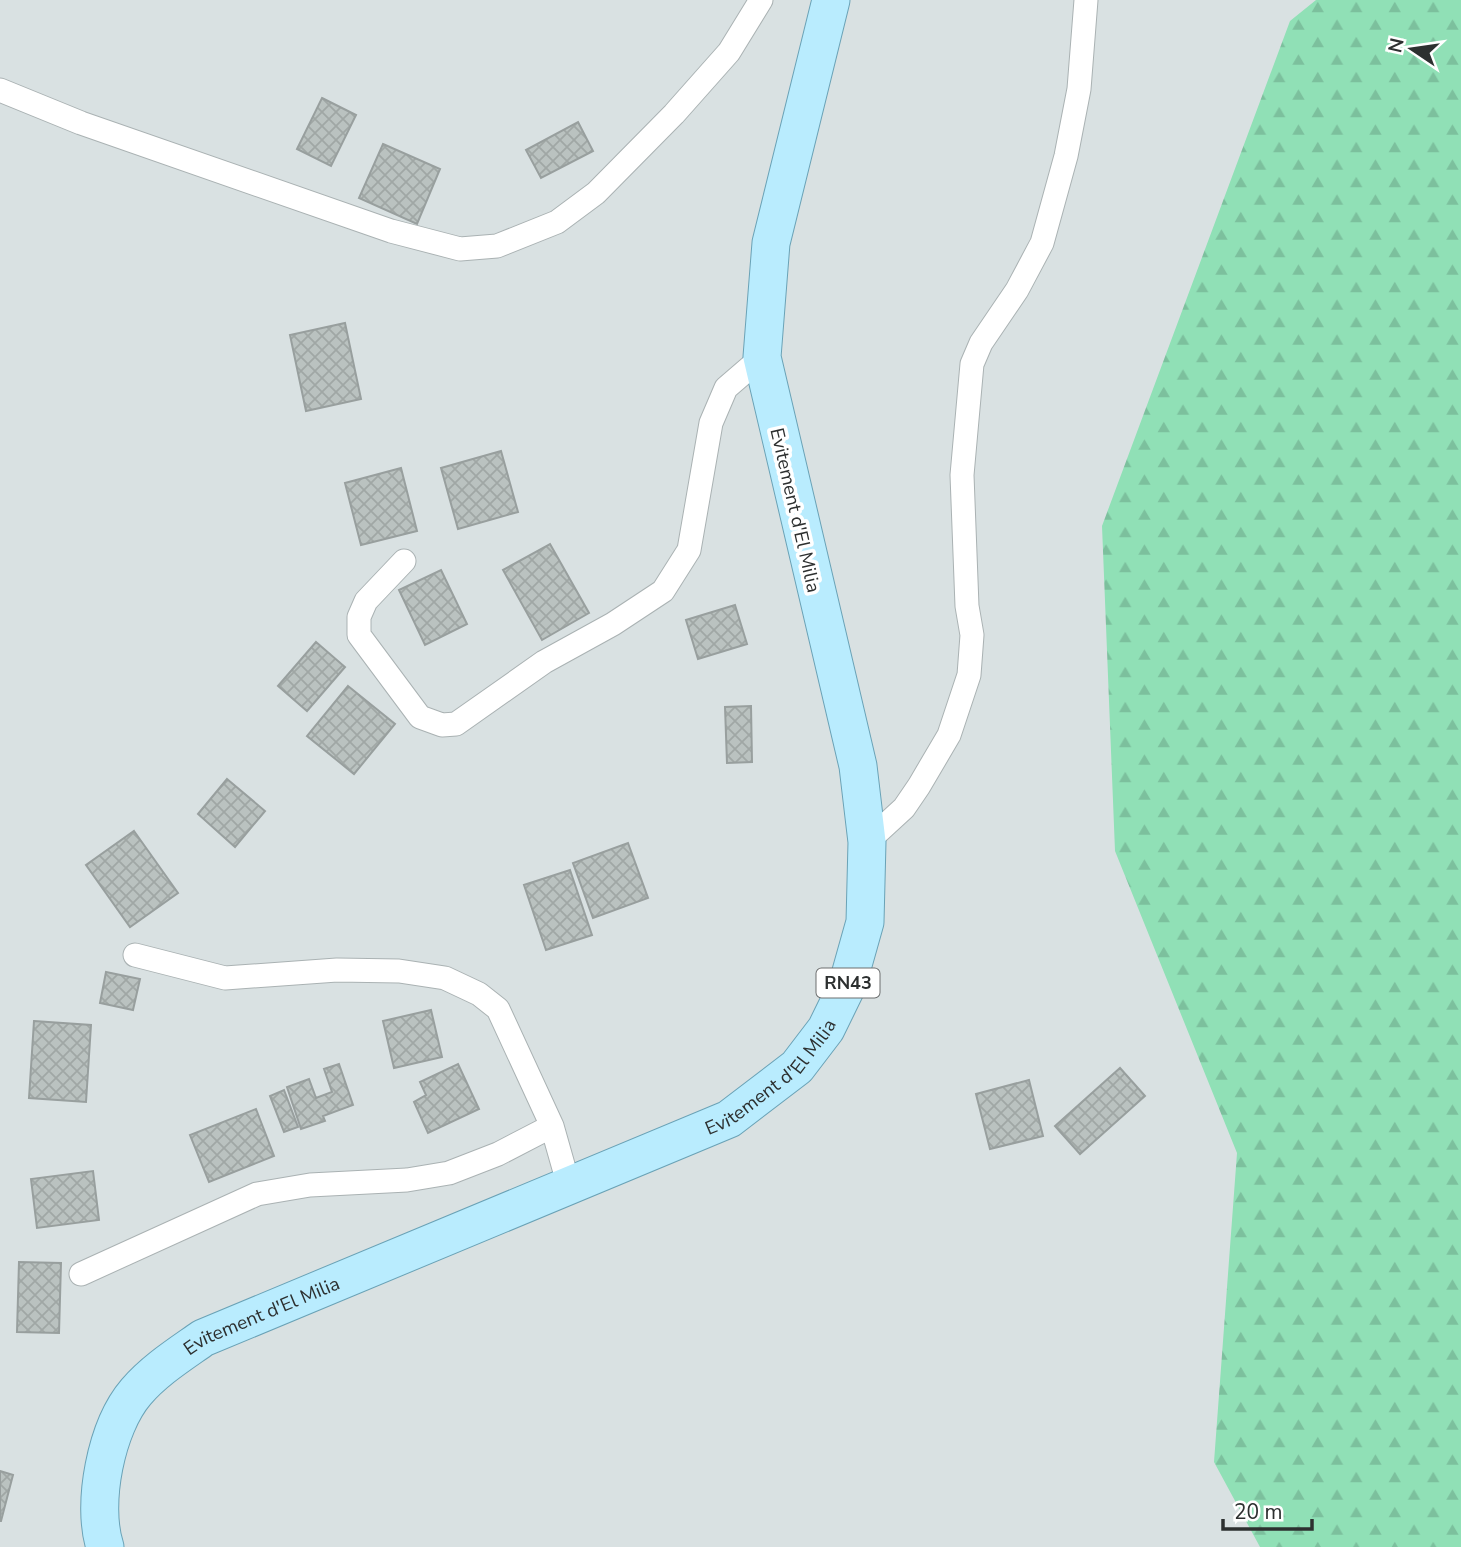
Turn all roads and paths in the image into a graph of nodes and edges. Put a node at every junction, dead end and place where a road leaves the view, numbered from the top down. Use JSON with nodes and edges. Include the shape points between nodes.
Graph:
{"nodes":[{"id":1,"x":761,"y":0,"type":"edge"},
{"id":2,"x":831,"y":0,"type":"edge"},
{"id":3,"x":1086,"y":0,"type":"edge"},
{"id":4,"x":0,"y":90,"type":"edge"},
{"id":5,"x":762,"y":357,"type":"junction"},
{"id":6,"x":404,"y":561,"type":"dead end"},
{"id":7,"x":867,"y":842,"type":"junction"},
{"id":8,"x":135,"y":954,"type":"dead end"},
{"id":9,"x":552,"y":1126,"type":"junction"},
{"id":10,"x":569,"y":1186,"type":"junction"},
{"id":11,"x":81,"y":1274,"type":"dead end"},
{"id":12,"x":96,"y":1542,"type":"edge"}],
"edges":[{"from":1,"to":4,"type":"street","via":[[729,52],[596,193],[557,222],[496,246],[460,249],[391,231],[80,123]]},
{"from":2,"to":5,"type":"main road","name":"Evitement d'El Milia","number":"RN43","via":[[771,243]]},
{"from":3,"to":7,"type":"street","via":[[1079,89],[1042,243],[972,364],[962,475],[972,635],[969,675],[949,735],[925,775],[904,808]]},
{"from":5,"to":6,"type":"street","via":[[726,388],[711,423],[689,550],[663,591],[544,662],[456,724],[442,725],[420,717],[359,635],[359,617],[366,601]]},
{"from":5,"to":7,"type":"main road","name":"Evitement d'El Milia","number":"RN43","via":[[858,766]]},
{"from":7,"to":10,"type":"main road","name":"Evitement d'El Milia","number":"RN43","via":[[866,922],[847,986],[826,1029],[797,1067],[729,1119]]},
{"from":8,"to":9,"type":"street","via":[[225,978],[399,971],[445,978],[480,994],[498,1009]]},
{"from":9,"to":10,"type":"street"},
{"from":9,"to":11,"type":"street","via":[[449,1173],[257,1194]]},
{"from":10,"to":12,"type":"main road","name":"Evitement d'El Milia","number":"RN43","via":[[203,1338],[155,1372],[134,1395],[108,1451]]}]}
